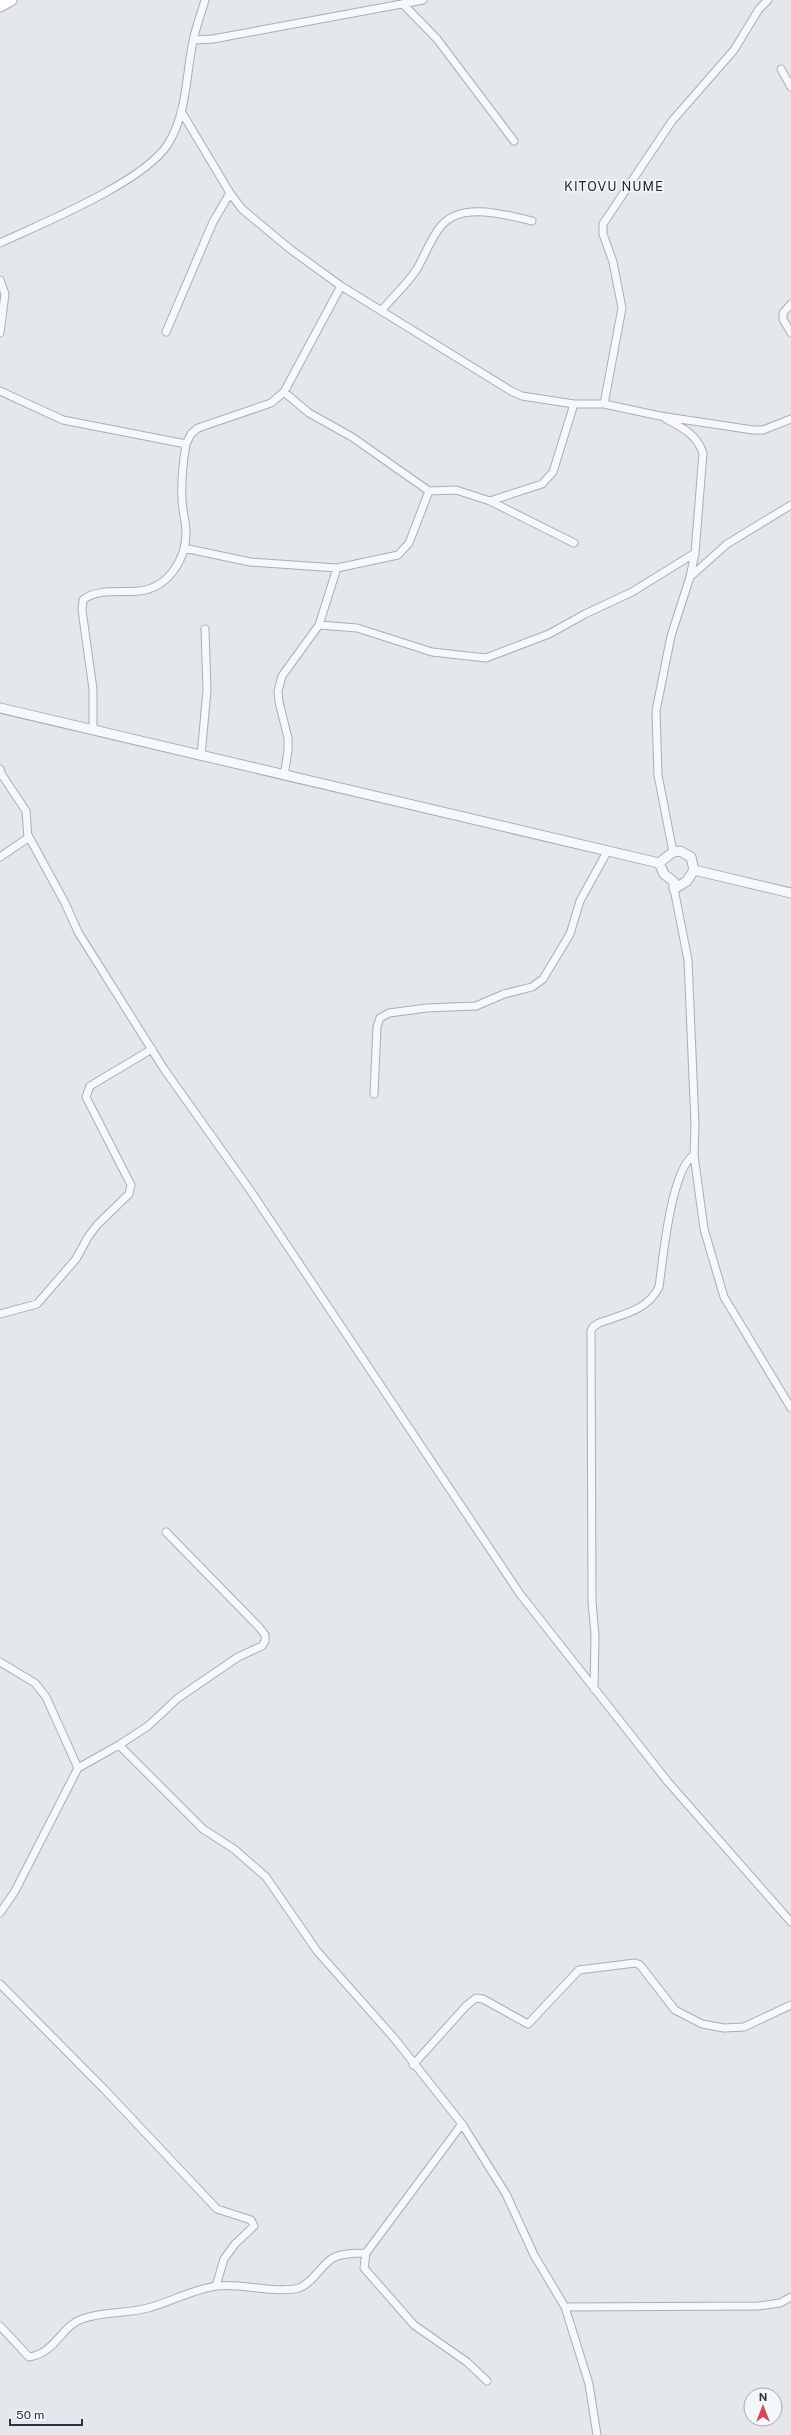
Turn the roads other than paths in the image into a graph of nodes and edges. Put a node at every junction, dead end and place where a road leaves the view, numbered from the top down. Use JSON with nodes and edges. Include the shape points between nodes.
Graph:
{"nodes":[{"id":1,"x":11,"y":0,"type":"edge"},
{"id":2,"x":205,"y":0,"type":"edge"},
{"id":3,"x":423,"y":0,"type":"edge"},
{"id":4,"x":768,"y":0,"type":"edge"},
{"id":5,"x":403,"y":4,"type":"junction"},
{"id":6,"x":0,"y":6,"type":"edge"},
{"id":7,"x":194,"y":40,"type":"junction"},
{"id":8,"x":781,"y":69,"type":"dead end"},
{"id":9,"x":791,"y":87,"type":"edge"},
{"id":10,"x":181,"y":111,"type":"junction"},
{"id":11,"x":514,"y":141,"type":"dead end"},
{"id":12,"x":230,"y":193,"type":"junction"},
{"id":13,"x":532,"y":221,"type":"dead end"},
{"id":14,"x":0,"y":243,"type":"edge"},
{"id":15,"x":0,"y":280,"type":"edge"},
{"id":16,"x":341,"y":286,"type":"junction"},
{"id":17,"x":791,"y":304,"type":"edge"},
{"id":18,"x":381,"y":311,"type":"junction"},
{"id":19,"x":166,"y":332,"type":"dead end"},
{"id":20,"x":0,"y":333,"type":"edge"},
{"id":21,"x":791,"y":333,"type":"edge"},
{"id":22,"x":0,"y":391,"type":"edge"},
{"id":23,"x":284,"y":392,"type":"junction"},
{"id":24,"x":574,"y":404,"type":"junction"},
{"id":25,"x":604,"y":404,"type":"junction"},
{"id":26,"x":660,"y":416,"type":"junction"},
{"id":27,"x":791,"y":419,"type":"edge"},
{"id":28,"x":186,"y":444,"type":"junction"},
{"id":29,"x":429,"y":491,"type":"junction"},
{"id":30,"x":490,"y":501,"type":"junction"},
{"id":31,"x":791,"y":505,"type":"edge"},
{"id":32,"x":574,"y":543,"type":"dead end"},
{"id":33,"x":184,"y":548,"type":"junction"},
{"id":34,"x":695,"y":553,"type":"junction"},
{"id":35,"x":337,"y":568,"type":"junction"},
{"id":36,"x":690,"y":577,"type":"junction"},
{"id":37,"x":319,"y":625,"type":"junction"},
{"id":38,"x":205,"y":629,"type":"dead end"},
{"id":39,"x":0,"y":708,"type":"edge"},
{"id":40,"x":93,"y":730,"type":"junction"},
{"id":41,"x":201,"y":756,"type":"junction"},
{"id":42,"x":0,"y":769,"type":"edge"},
{"id":43,"x":284,"y":776,"type":"junction"},
{"id":44,"x":28,"y":835,"type":"junction"},
{"id":45,"x":608,"y":850,"type":"junction"},
{"id":46,"x":673,"y":852,"type":"junction"},
{"id":47,"x":0,"y":856,"type":"edge"},
{"id":48,"x":659,"y":863,"type":"junction"},
{"id":49,"x":694,"y":870,"type":"junction"},
{"id":50,"x":674,"y":889,"type":"junction"},
{"id":51,"x":791,"y":893,"type":"edge"},
{"id":52,"x":152,"y":1049,"type":"junction"},
{"id":53,"x":374,"y":1094,"type":"dead end"},
{"id":54,"x":694,"y":1155,"type":"junction"},
{"id":55,"x":0,"y":1314,"type":"edge"},
{"id":56,"x":791,"y":1408,"type":"edge"},
{"id":57,"x":166,"y":1532,"type":"dead end"},
{"id":58,"x":0,"y":1662,"type":"edge"},
{"id":59,"x":594,"y":1689,"type":"junction"},
{"id":60,"x":119,"y":1745,"type":"junction"},
{"id":61,"x":78,"y":1768,"type":"junction"},
{"id":62,"x":0,"y":1913,"type":"edge"},
{"id":63,"x":791,"y":1922,"type":"edge"},
{"id":64,"x":0,"y":1984,"type":"edge"},
{"id":65,"x":791,"y":2005,"type":"edge"},
{"id":66,"x":414,"y":2065,"type":"junction"},
{"id":67,"x":462,"y":2124,"type":"junction"},
{"id":68,"x":366,"y":2253,"type":"junction"},
{"id":69,"x":216,"y":2286,"type":"junction"},
{"id":70,"x":791,"y":2297,"type":"edge"},
{"id":71,"x":565,"y":2307,"type":"junction"},
{"id":72,"x":0,"y":2326,"type":"edge"},
{"id":73,"x":487,"y":2381,"type":"dead end"},
{"id":74,"x":597,"y":2435,"type":"edge"}],
"edges":[{"from":1,"to":6,"type":"main road"},
{"from":2,"to":7,"type":"street"},
{"from":3,"to":5,"type":"street"},
{"from":4,"to":25,"type":"street","via":[[759,9],[734,50],[672,120],[604,224],[603,234],[613,262],[622,308]]},
{"from":5,"to":7,"type":"street","via":[[213,39]]},
{"from":5,"to":11,"type":"street","via":[[437,39]]},
{"from":7,"to":10,"type":"street"},
{"from":8,"to":9,"type":"street"},
{"from":10,"to":12,"type":"street"},
{"from":10,"to":14,"type":"street","via":[[169,143],[154,162],[99,196]]},
{"from":12,"to":16,"type":"street","via":[[242,208],[290,249]]},
{"from":12,"to":19,"type":"street","via":[[213,222]]},
{"from":13,"to":18,"type":"street","via":[[492,212],[473,212],[450,218],[441,226],[416,270]]},
{"from":15,"to":20,"type":"street","via":[[5,294]]},
{"from":16,"to":18,"type":"street"},
{"from":16,"to":23,"type":"street"},
{"from":17,"to":21,"type":"street","via":[[783,313],[783,319]]},
{"from":18,"to":24,"type":"street","via":[[511,391],[522,396]]},
{"from":22,"to":28,"type":"street","via":[[63,420]]},
{"from":23,"to":28,"type":"street","via":[[271,403],[198,428]]},
{"from":23,"to":29,"type":"street","via":[[308,413],[352,437]]},
{"from":24,"to":25,"type":"street"},
{"from":24,"to":30,"type":"street","via":[[549,478],[542,484]]},
{"from":25,"to":26,"type":"street"},
{"from":26,"to":27,"type":"street","via":[[753,430],[763,430]]},
{"from":26,"to":34,"type":"street","via":[[691,432],[703,453]]},
{"from":28,"to":33,"type":"street","via":[[182,486],[186,532]]},
{"from":29,"to":30,"type":"street","via":[[456,490]]},
{"from":29,"to":35,"type":"street","via":[[410,543],[404,550],[398,555]]},
{"from":30,"to":32,"type":"street"},
{"from":31,"to":36,"type":"street","via":[[726,544]]},
{"from":33,"to":35,"type":"street","via":[[250,562]]},
{"from":33,"to":40,"type":"street","via":[[169,578],[158,587],[141,591],[94,594],[83,600],[82,610],[93,689]]},
{"from":34,"to":36,"type":"street"},
{"from":34,"to":37,"type":"street","via":[[632,592],[549,634],[486,658],[432,652],[357,628]]},
{"from":35,"to":37,"type":"street"},
{"from":36,"to":46,"type":"street","via":[[671,636],[656,711],[658,775]]},
{"from":37,"to":43,"type":"street","via":[[282,676],[278,691],[288,738]]},
{"from":38,"to":41,"type":"street","via":[[207,690]]},
{"from":39,"to":40,"type":"street"},
{"from":40,"to":41,"type":"street"},
{"from":41,"to":43,"type":"street"},
{"from":42,"to":44,"type":"street","via":[[26,811]]},
{"from":43,"to":45,"type":"street"},
{"from":44,"to":47,"type":"street","via":[[24,843]]},
{"from":44,"to":52,"type":"street","via":[[78,932]]},
{"from":45,"to":48,"type":"street"},
{"from":45,"to":53,"type":"street","via":[[580,901],[570,934],[543,979],[532,987],[504,994],[476,1006],[427,1008],[389,1014],[380,1018],[377,1027]]},
{"from":46,"to":48,"type":"street"},
{"from":46,"to":49,"type":"street","via":[[686,853],[691,857]]},
{"from":48,"to":50,"type":"street","via":[[664,874],[674,882]]},
{"from":49,"to":50,"type":"street","via":[[687,881]]},
{"from":49,"to":51,"type":"street"},
{"from":50,"to":54,"type":"street","via":[[688,960]]},
{"from":52,"to":55,"type":"street","via":[[90,1086],[86,1092],[86,1097],[131,1185],[129,1194],[88,1237],[76,1259],[37,1304]]},
{"from":52,"to":59,"type":"street","via":[[189,1106],[250,1190],[520,1594]]},
{"from":54,"to":56,"type":"street","via":[[704,1229],[724,1297]]},
{"from":54,"to":59,"type":"street","via":[[684,1167],[675,1186],[659,1287],[654,1297],[645,1306],[599,1323],[593,1326],[591,1331],[592,1602],[596,1635]]},
{"from":57,"to":60,"type":"street","via":[[259,1627],[265,1635],[265,1641],[262,1646],[238,1657],[178,1698],[148,1726]]},
{"from":58,"to":61,"type":"street","via":[[35,1683],[46,1697]]},
{"from":59,"to":63,"type":"street","via":[[668,1782]]},
{"from":60,"to":61,"type":"street"},
{"from":60,"to":66,"type":"street","via":[[203,1829],[234,1849],[266,1877],[317,1951],[394,2038]]},
{"from":61,"to":62,"type":"street","via":[[15,1891]]},
{"from":64,"to":69,"type":"street","via":[[217,2209],[251,2220],[254,2226],[224,2259]]},
{"from":65,"to":66,"type":"street","via":[[744,2027],[724,2028],[702,2024],[675,2010],[640,1965],[635,1963],[588,1968],[579,1970],[571,1976],[547,2006],[528,2024],[476,1998]]},
{"from":66,"to":67,"type":"street"},
{"from":67,"to":68,"type":"street"},
{"from":67,"to":71,"type":"street","via":[[506,2194],[534,2255]]},
{"from":68,"to":69,"type":"street","via":[[332,2259],[300,2287],[289,2289]]},
{"from":68,"to":73,"type":"street","via":[[364,2268],[414,2325],[467,2362]]},
{"from":69,"to":72,"type":"street","via":[[147,2308],[80,2319],[49,2349],[38,2356],[29,2357]]},
{"from":70,"to":71,"type":"street","via":[[758,2306]]},
{"from":71,"to":74,"type":"street","via":[[589,2384]]}]}
